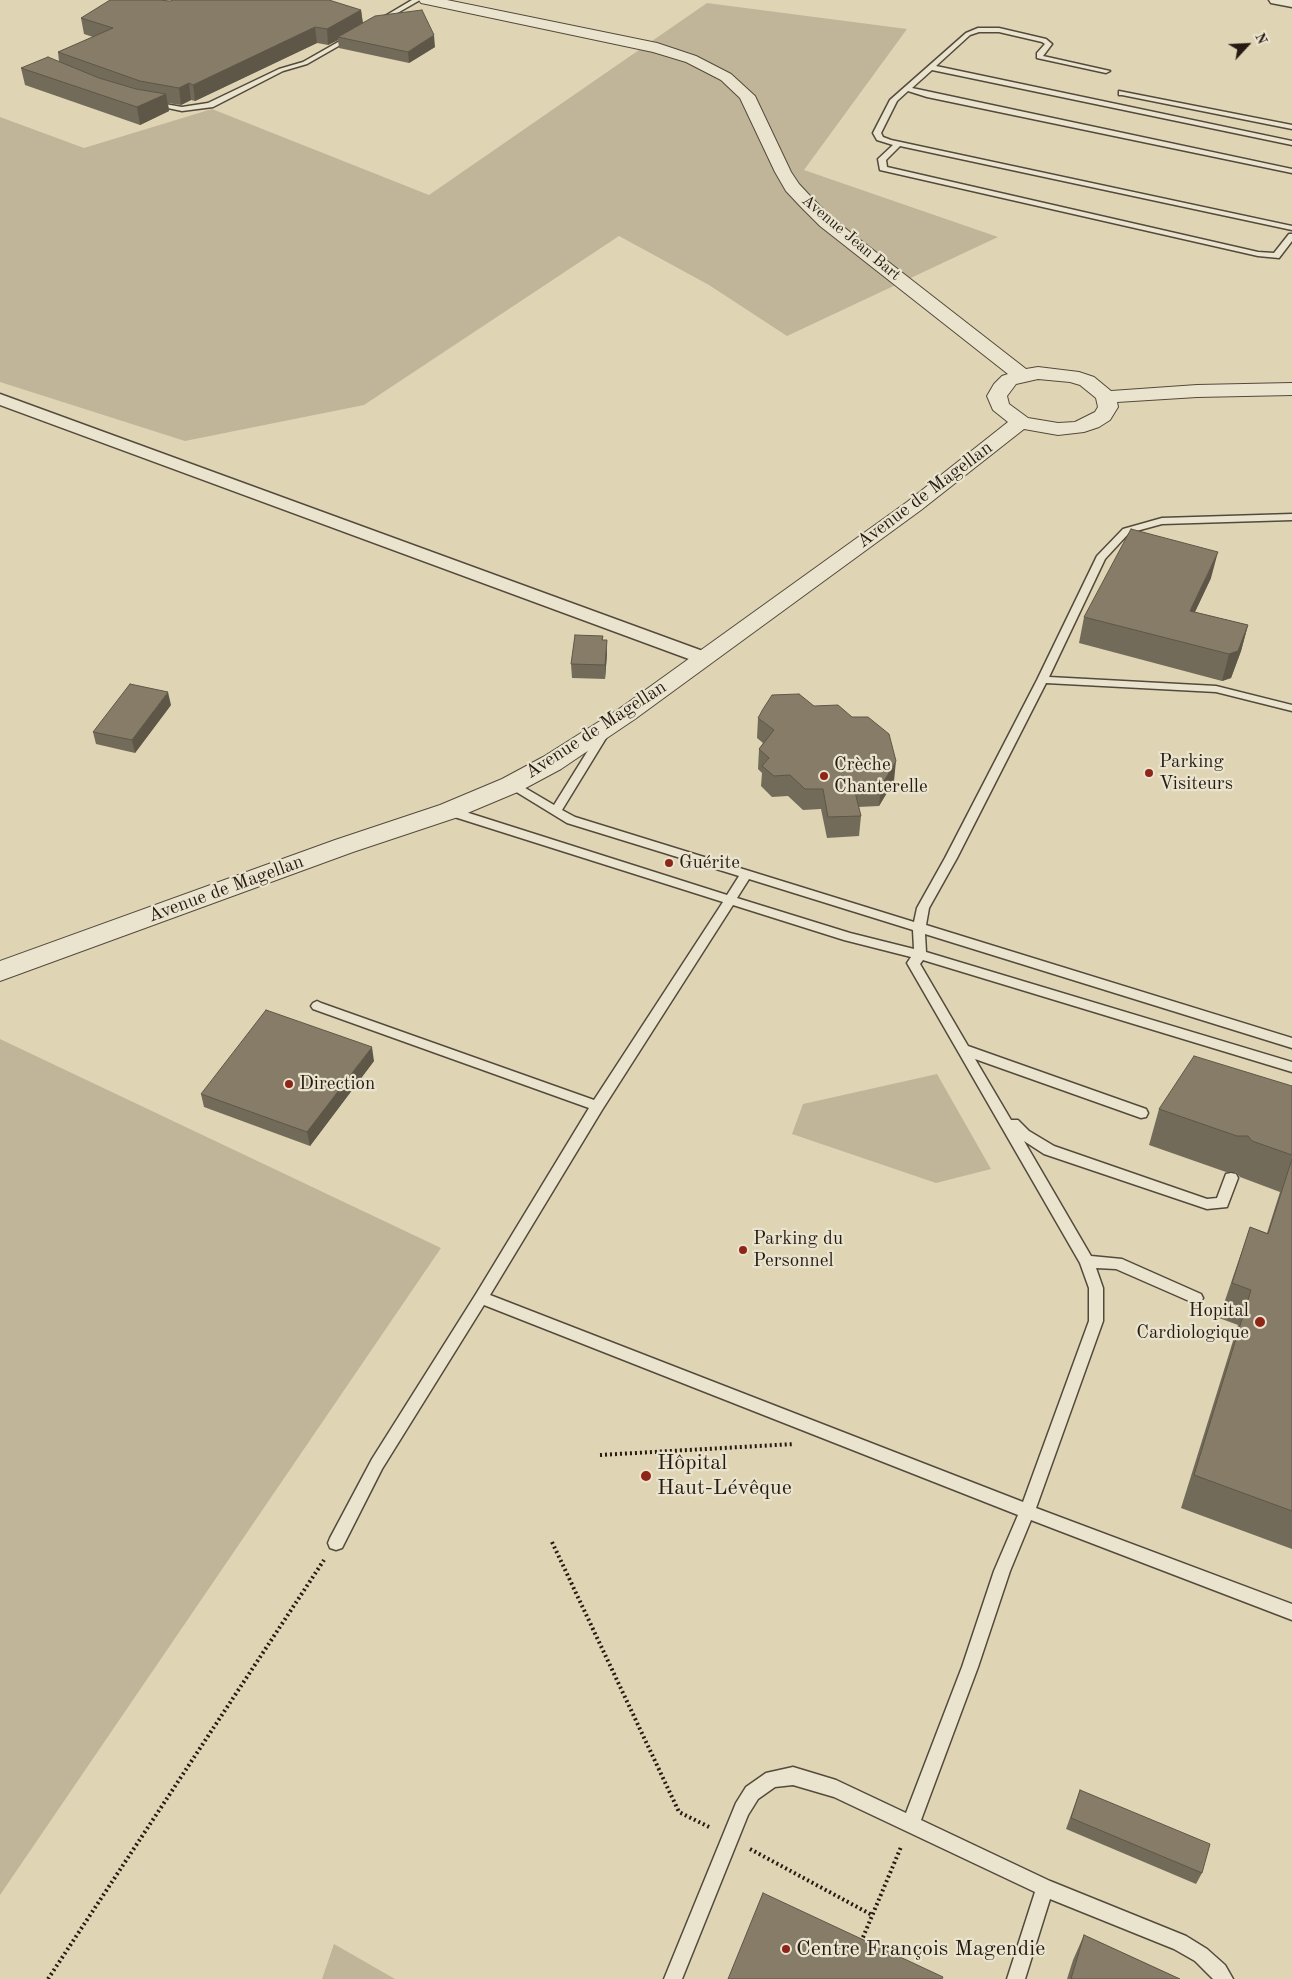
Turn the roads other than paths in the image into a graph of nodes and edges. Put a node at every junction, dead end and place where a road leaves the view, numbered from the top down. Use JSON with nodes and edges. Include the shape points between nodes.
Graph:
{"nodes":[{"id":1,"x":417,"y":0,"type":"edge"},
{"id":2,"x":426,"y":0,"type":"edge"},
{"id":3,"x":1276,"y":0,"type":"edge"},
{"id":4,"x":1292,"y":3,"type":"edge"},
{"id":5,"x":368,"y":27,"type":"edge"},
{"id":6,"x":360,"y":32,"type":"edge"},
{"id":7,"x":931,"y":67,"type":"junction"},
{"id":8,"x":1106,"y":71,"type":"dead end"},
{"id":9,"x":907,"y":89,"type":"junction"},
{"id":10,"x":1122,"y":93,"type":"dead end"},
{"id":11,"x":142,"y":102,"type":"edge"},
{"id":12,"x":1292,"y":127,"type":"edge"},
{"id":13,"x":899,"y":143,"type":"junction"},
{"id":14,"x":1292,"y":143,"type":"edge"},
{"id":15,"x":1292,"y":171,"type":"edge"},
{"id":16,"x":1292,"y":228,"type":"edge"},
{"id":17,"x":1291,"y":240,"type":"edge"},
{"id":18,"x":1022,"y":375,"type":"junction"},
{"id":19,"x":1292,"y":389,"type":"edge"},
{"id":20,"x":1106,"y":397,"type":"junction"},
{"id":21,"x":0,"y":399,"type":"edge"},
{"id":22,"x":1021,"y":422,"type":"junction"},
{"id":23,"x":1292,"y":517,"type":"edge"},
{"id":24,"x":704,"y":658,"type":"junction"},
{"id":25,"x":1042,"y":680,"type":"junction"},
{"id":26,"x":1292,"y":708,"type":"edge"},
{"id":27,"x":609,"y":726,"type":"junction"},
{"id":28,"x":511,"y":785,"type":"junction"},
{"id":29,"x":449,"y":810,"type":"junction"},
{"id":30,"x":556,"y":811,"type":"junction"},
{"id":31,"x":746,"y":875,"type":"junction"},
{"id":32,"x":729,"y":899,"type":"junction"},
{"id":33,"x":919,"y":928,"type":"junction"},
{"id":34,"x":920,"y":955,"type":"junction"},
{"id":35,"x":0,"y":971,"type":"edge"},
{"id":36,"x":317,"y":1006,"type":"dead end"},
{"id":37,"x":1292,"y":1042,"type":"edge"},
{"id":38,"x":964,"y":1050,"type":"junction"},
{"id":39,"x":1292,"y":1068,"type":"edge"},
{"id":40,"x":597,"y":1106,"type":"junction"},
{"id":41,"x":996,"y":1107,"type":"junction"},
{"id":42,"x":1141,"y":1113,"type":"dead end"},
{"id":43,"x":1049,"y":1150,"type":"junction"},
{"id":44,"x":1027,"y":1157,"type":"junction"},
{"id":45,"x":1231,"y":1178,"type":"dead end"},
{"id":46,"x":1087,"y":1262,"type":"junction"},
{"id":47,"x":481,"y":1298,"type":"junction"},
{"id":48,"x":1196,"y":1298,"type":"dead end"},
{"id":49,"x":1027,"y":1512,"type":"junction"},
{"id":50,"x":336,"y":1543,"type":"road end"},
{"id":51,"x":1292,"y":1612,"type":"edge"},
{"id":52,"x":911,"y":1823,"type":"junction"},
{"id":53,"x":1045,"y":1888,"type":"junction"},
{"id":54,"x":673,"y":1979,"type":"edge"},
{"id":55,"x":1016,"y":1979,"type":"edge"},
{"id":56,"x":1224,"y":1979,"type":"edge"}],
"edges":[{"from":1,"to":5,"type":"lane"},
{"from":2,"to":18,"type":"street","name":"Avenue Jean Bart","via":[[657,48],[692,59],[726,77],[747,96],[783,172],[807,203],[826,222]]},
{"from":3,"to":4,"type":"street"},
{"from":6,"to":11,"type":"lane","via":[[305,63],[281,70],[210,104],[182,109]]},
{"from":7,"to":8,"type":"lane","via":[[968,34],[991,29],[1044,40],[1049,44],[1039,57]]},
{"from":7,"to":9,"type":"lane"},
{"from":7,"to":14,"type":"lane"},
{"from":9,"to":13,"type":"lane","via":[[894,100],[877,133],[880,138]]},
{"from":9,"to":15,"type":"lane"},
{"from":10,"to":12,"type":"lane"},
{"from":13,"to":16,"type":"lane"},
{"from":13,"to":17,"type":"lane","via":[[882,159],[883,168],[1258,254],[1276,256]]},
{"from":18,"to":20,"type":"street","via":[[1055,373],[1072,376],[1087,381]]},
{"from":18,"to":22,"type":"street","via":[[1009,380],[997,396],[1000,406]]},
{"from":19,"to":20,"type":"street"},
{"from":20,"to":22,"type":"street","via":[[1108,407],[1103,416],[1092,424],[1058,429]]},
{"from":21,"to":24,"type":"street"},
{"from":22,"to":24,"type":"street","name":"Avenue de Magellan","via":[[914,506]]},
{"from":23,"to":25,"type":"lane","via":[[1162,521],[1126,531],[1101,558]]},
{"from":24,"to":27,"type":"street","name":"Avenue de Magellan"},
{"from":25,"to":26,"type":"lane","via":[[1216,690]]},
{"from":25,"to":33,"type":"lane","via":[[923,908]]},
{"from":27,"to":28,"type":"street","name":"Avenue de Magellan"},
{"from":27,"to":30,"type":"lane"},
{"from":28,"to":29,"type":"street","name":"Avenue de Magellan"},
{"from":28,"to":30,"type":"lane"},
{"from":29,"to":32,"type":"lane"},
{"from":29,"to":35,"type":"street","name":"Avenue de Magellan"},
{"from":30,"to":31,"type":"lane","via":[[571,820]]},
{"from":31,"to":32,"type":"lane"},
{"from":31,"to":33,"type":"lane"},
{"from":32,"to":34,"type":"lane","via":[[848,937]]},
{"from":32,"to":40,"type":"lane"},
{"from":33,"to":34,"type":"lane"},
{"from":33,"to":37,"type":"lane"},
{"from":34,"to":38,"type":"lane","via":[[913,963]]},
{"from":34,"to":39,"type":"lane"},
{"from":36,"to":40,"type":"lane"},
{"from":38,"to":41,"type":"lane"},
{"from":38,"to":42,"type":"lane"},
{"from":40,"to":47,"type":"lane"},
{"from":41,"to":43,"type":"lane","via":[[1024,1135]]},
{"from":41,"to":44,"type":"lane"},
{"from":43,"to":44,"type":"lane","via":[[1028,1145]]},
{"from":43,"to":45,"type":"lane","via":[[1207,1204],[1222,1203]]},
{"from":44,"to":46,"type":"lane"},
{"from":46,"to":48,"type":"lane","via":[[1117,1263]]},
{"from":46,"to":49,"type":"lane","via":[[1096,1288],[1096,1322]]},
{"from":47,"to":49,"type":"lane"},
{"from":47,"to":50,"type":"lane","via":[[377,1464]]},
{"from":49,"to":51,"type":"lane"},
{"from":49,"to":52,"type":"lane","via":[[1002,1571]]},
{"from":52,"to":53,"type":"lane"},
{"from":52,"to":54,"type":"lane","via":[[836,1789],[793,1776],[772,1779],[752,1793],[742,1809]]},
{"from":53,"to":55,"type":"lane"},
{"from":53,"to":56,"type":"lane","via":[[1180,1942],[1202,1955]]}]}
